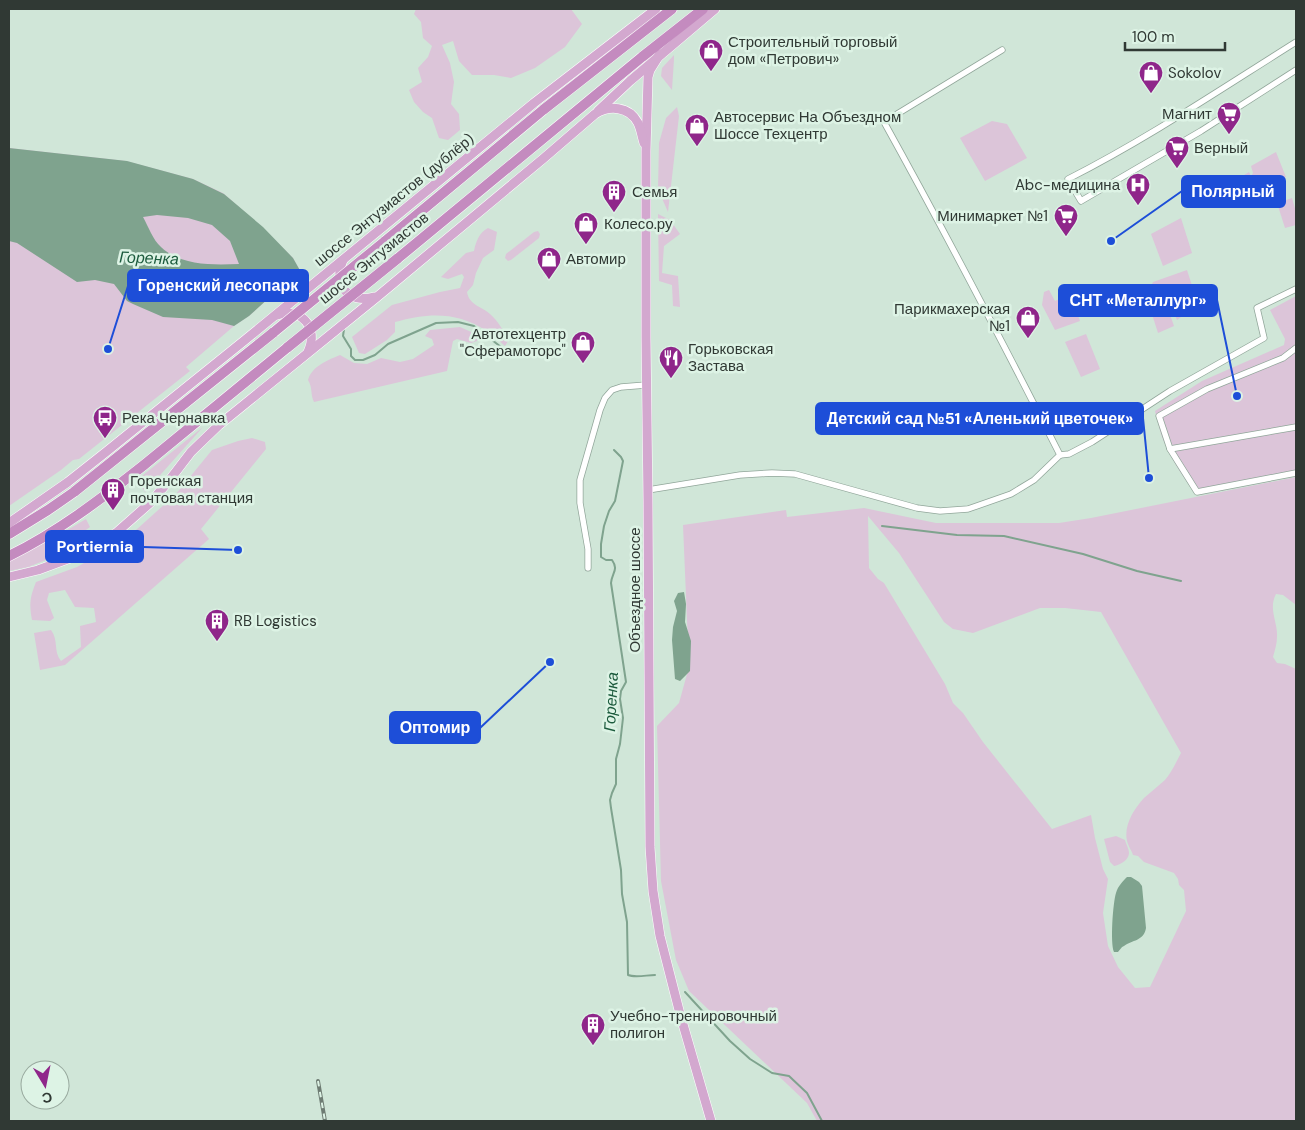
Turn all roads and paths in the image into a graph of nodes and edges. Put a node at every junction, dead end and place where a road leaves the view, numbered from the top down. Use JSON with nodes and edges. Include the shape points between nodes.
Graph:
{"nodes":[{"id":1,"x":656,"y":9,"type":"edge"},
{"id":2,"x":672,"y":9,"type":"edge"},
{"id":3,"x":703,"y":9,"type":"edge"},
{"id":4,"x":715,"y":9,"type":"edge"},
{"id":5,"x":1296,"y":42,"type":"edge"},
{"id":6,"x":1002,"y":50,"type":"dead end"},
{"id":7,"x":660,"y":54,"type":"junction"},
{"id":8,"x":1296,"y":70,"type":"edge"},
{"id":9,"x":595,"y":114,"type":"junction"},
{"id":10,"x":646,"y":150,"type":"junction"},
{"id":11,"x":343,"y":259,"type":"junction"},
{"id":12,"x":1296,"y":289,"type":"edge"},
{"id":13,"x":377,"y":296,"type":"junction"},
{"id":14,"x":274,"y":316,"type":"junction"},
{"id":15,"x":1296,"y":348,"type":"edge"},
{"id":16,"x":306,"y":354,"type":"junction"},
{"id":17,"x":646,"y":385,"type":"junction"},
{"id":18,"x":1296,"y":427,"type":"edge"},
{"id":19,"x":1170,"y":449,"type":"junction"},
{"id":20,"x":1060,"y":455,"type":"junction"},
{"id":21,"x":1296,"y":473,"type":"edge"},
{"id":22,"x":648,"y":490,"type":"junction"},
{"id":23,"x":9,"y":524,"type":"edge"},
{"id":24,"x":9,"y":534,"type":"edge"},
{"id":25,"x":9,"y":556,"type":"edge"},
{"id":26,"x":588,"y":568,"type":"dead end"},
{"id":27,"x":9,"y":577,"type":"edge"},
{"id":28,"x":711,"y":1121,"type":"edge"}],
"edges":[{"from":1,"to":11,"type":"main road","name":"шоссе Энтузиастов (дублёр)","via":[[534,103]]},
{"from":2,"to":24,"type":"highway","name":"шоссе Энтузиастов","bridge":true,"via":[[74,492]]},
{"from":3,"to":25,"type":"highway","name":"шоссе Энтузиастов","bridge":true,"via":[[164,449],[67,523]]},
{"from":4,"to":7,"type":"main road"},
{"from":5,"to":8,"type":"street","via":[[1188,110],[1068,179],[1081,201],[1201,131]]},
{"from":6,"to":20,"type":"street","via":[[884,122]]},
{"from":7,"to":9,"type":"main road"},
{"from":7,"to":10,"type":"main road","name":"Объездное шоссе","via":[[648,77]]},
{"from":9,"to":10,"type":"main road","via":[[609,108],[629,113],[639,126]]},
{"from":9,"to":13,"type":"main road"},
{"from":10,"to":17,"type":"main road","name":"Объездное шоссе"},
{"from":11,"to":13,"type":"main road","via":[[339,275],[345,290],[360,299]]},
{"from":11,"to":14,"type":"main road","name":"шоссе Энтузиастов (дублёр)"},
{"from":12,"to":20,"type":"street","via":[[1257,308],[1264,338],[1170,391],[1092,442]]},
{"from":13,"to":16,"type":"main road"},
{"from":14,"to":16,"type":"main road","via":[[292,313],[306,322],[312,338]]},
{"from":14,"to":23,"type":"main road","name":"шоссе Энтузиастов (дублёр)","via":[[68,482]]},
{"from":15,"to":19,"type":"street","via":[[1283,358],[1207,389],[1159,416]]},
{"from":16,"to":27,"type":"main road","via":[[205,438],[150,503],[116,533],[73,557]]},
{"from":17,"to":22,"type":"main road","name":"Объездное шоссе"},
{"from":17,"to":26,"type":"street","via":[[612,390],[600,410],[580,480]]},
{"from":18,"to":19,"type":"street"},
{"from":19,"to":21,"type":"street","via":[[1197,492]]},
{"from":20,"to":22,"type":"street","via":[[1034,480],[1011,494],[968,509],[940,511],[918,508],[795,474],[740,475]]},
{"from":22,"to":28,"type":"main road","name":"Объездное шоссе","via":[[653,891],[660,936]]}]}
